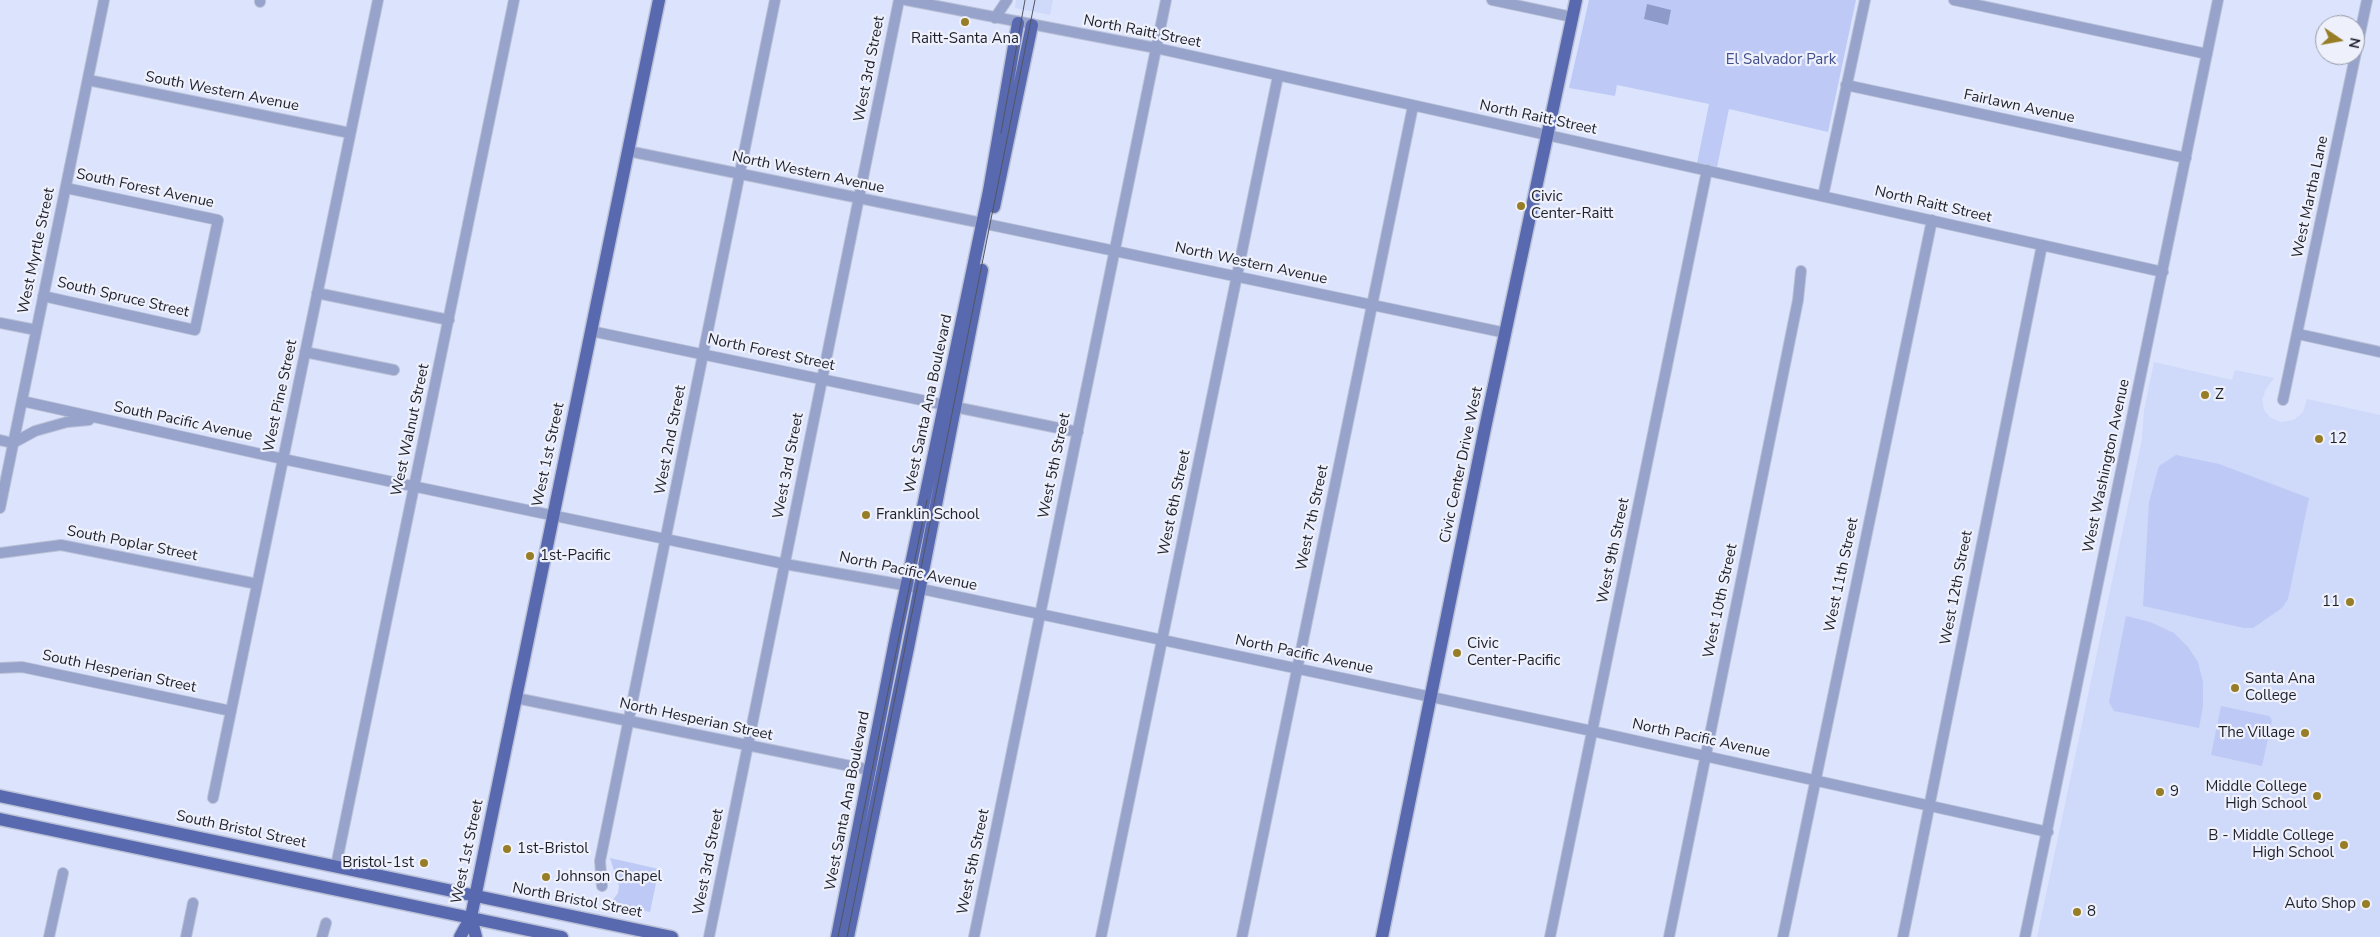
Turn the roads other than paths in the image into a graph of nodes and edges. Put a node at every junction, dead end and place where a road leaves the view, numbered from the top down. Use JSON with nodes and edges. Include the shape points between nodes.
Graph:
{"nodes":[{"id":1,"x":104,"y":0,"type":"edge"},
{"id":2,"x":378,"y":0,"type":"edge"},
{"id":3,"x":514,"y":0,"type":"edge"},
{"id":4,"x":659,"y":0,"type":"edge"},
{"id":5,"x":775,"y":0,"type":"edge"},
{"id":6,"x":899,"y":0,"type":"edge"},
{"id":7,"x":906,"y":0,"type":"edge"},
{"id":8,"x":1007,"y":0,"type":"edge"},
{"id":9,"x":1166,"y":0,"type":"edge"},
{"id":10,"x":1492,"y":0,"type":"edge"},
{"id":11,"x":1576,"y":0,"type":"edge"},
{"id":12,"x":1865,"y":0,"type":"edge"},
{"id":13,"x":1954,"y":0,"type":"edge"},
{"id":14,"x":2218,"y":0,"type":"edge"},
{"id":15,"x":2368,"y":0,"type":"edge"},
{"id":16,"x":1572,"y":17,"type":"junction"},
{"id":17,"x":995,"y":18,"type":"junction"},
{"id":18,"x":1018,"y":23,"type":"junction"},
{"id":19,"x":1032,"y":25,"type":"junction"},
{"id":20,"x":1156,"y":48,"type":"junction"},
{"id":21,"x":2207,"y":54,"type":"junction"},
{"id":22,"x":1278,"y":76,"type":"junction"},
{"id":23,"x":88,"y":80,"type":"junction"},
{"id":24,"x":1846,"y":85,"type":"junction"},
{"id":25,"x":1413,"y":106,"type":"junction"},
{"id":26,"x":350,"y":133,"type":"junction"},
{"id":27,"x":1547,"y":135,"type":"junction"},
{"id":28,"x":628,"y":151,"type":"junction"},
{"id":29,"x":2186,"y":158,"type":"junction"},
{"id":30,"x":1707,"y":170,"type":"junction"},
{"id":31,"x":740,"y":174,"type":"junction"},
{"id":32,"x":66,"y":188,"type":"junction"},
{"id":33,"x":1823,"y":196,"type":"junction"},
{"id":34,"x":858,"y":199,"type":"junction"},
{"id":35,"x":1932,"y":220,"type":"junction"},
{"id":36,"x":986,"y":224,"type":"junction"},
{"id":37,"x":2042,"y":245,"type":"junction"},
{"id":38,"x":1116,"y":252,"type":"junction"},
{"id":39,"x":1801,"y":271,"type":"dead end"},
{"id":40,"x":2162,"y":272,"type":"junction"},
{"id":41,"x":1237,"y":277,"type":"junction"},
{"id":42,"x":317,"y":293,"type":"junction"},
{"id":43,"x":43,"y":296,"type":"junction"},
{"id":44,"x":1372,"y":304,"type":"junction"},
{"id":45,"x":449,"y":320,"type":"junction"},
{"id":46,"x":0,"y":323,"type":"edge"},
{"id":47,"x":36,"y":330,"type":"junction"},
{"id":48,"x":196,"y":330,"type":"joint"},
{"id":49,"x":591,"y":331,"type":"junction"},
{"id":50,"x":1506,"y":332,"type":"junction"},
{"id":51,"x":2298,"y":334,"type":"junction"},
{"id":52,"x":305,"y":352,"type":"junction"},
{"id":53,"x":2380,"y":352,"type":"edge"},
{"id":54,"x":703,"y":354,"type":"junction"},
{"id":55,"x":394,"y":370,"type":"dead end"},
{"id":56,"x":822,"y":379,"type":"junction"},
{"id":57,"x":2283,"y":400,"type":"dead end"},
{"id":58,"x":22,"y":401,"type":"junction"},
{"id":59,"x":950,"y":406,"type":"junction"},
{"id":60,"x":100,"y":419,"type":"junction"},
{"id":61,"x":1078,"y":432,"type":"junction"},
{"id":62,"x":0,"y":440,"type":"edge"},
{"id":63,"x":13,"y":443,"type":"junction"},
{"id":64,"x":283,"y":459,"type":"junction"},
{"id":65,"x":415,"y":487,"type":"junction"},
{"id":66,"x":0,"y":508,"type":"edge"},
{"id":67,"x":553,"y":516,"type":"junction"},
{"id":68,"x":666,"y":539,"type":"junction"},
{"id":69,"x":0,"y":553,"type":"edge"},
{"id":70,"x":785,"y":564,"type":"junction"},
{"id":71,"x":257,"y":584,"type":"junction"},
{"id":72,"x":913,"y":588,"type":"junction"},
{"id":73,"x":1039,"y":616,"type":"junction"},
{"id":74,"x":1162,"y":641,"type":"junction"},
{"id":75,"x":0,"y":668,"type":"edge"},
{"id":76,"x":1297,"y":669,"type":"junction"},
{"id":77,"x":1431,"y":697,"type":"junction"},
{"id":78,"x":516,"y":698,"type":"junction"},
{"id":79,"x":231,"y":711,"type":"junction"},
{"id":80,"x":629,"y":721,"type":"junction"},
{"id":81,"x":1592,"y":731,"type":"junction"},
{"id":82,"x":748,"y":746,"type":"junction"},
{"id":83,"x":1705,"y":755,"type":"junction"},
{"id":84,"x":870,"y":770,"type":"junction"},
{"id":85,"x":1815,"y":780,"type":"junction"},
{"id":86,"x":0,"y":796,"type":"edge"},
{"id":87,"x":213,"y":798,"type":"dead end"},
{"id":88,"x":1928,"y":806,"type":"junction"},
{"id":89,"x":0,"y":819,"type":"edge"},
{"id":90,"x":2048,"y":832,"type":"junction"},
{"id":91,"x":336,"y":866,"type":"junction"},
{"id":92,"x":63,"y":873,"type":"dead end"},
{"id":93,"x":602,"y":886,"type":"dead end"},
{"id":94,"x":475,"y":897,"type":"junction"},
{"id":95,"x":193,"y":903,"type":"dead end"},
{"id":96,"x":471,"y":916,"type":"junction"},
{"id":97,"x":326,"y":923,"type":"dead end"},
{"id":98,"x":49,"y":937,"type":"edge"},
{"id":99,"x":186,"y":937,"type":"edge"},
{"id":100,"x":322,"y":937,"type":"edge"},
{"id":101,"x":460,"y":937,"type":"edge"},
{"id":102,"x":476,"y":937,"type":"edge"},
{"id":103,"x":562,"y":937,"type":"edge"},
{"id":104,"x":672,"y":937,"type":"edge"},
{"id":105,"x":709,"y":937,"type":"edge"},
{"id":106,"x":837,"y":937,"type":"edge"},
{"id":107,"x":848,"y":937,"type":"edge"},
{"id":108,"x":974,"y":937,"type":"edge"},
{"id":109,"x":1101,"y":937,"type":"edge"},
{"id":110,"x":1242,"y":937,"type":"edge"},
{"id":111,"x":1382,"y":937,"type":"edge"},
{"id":112,"x":1550,"y":937,"type":"edge"},
{"id":113,"x":1669,"y":937,"type":"edge"},
{"id":114,"x":1783,"y":937,"type":"edge"},
{"id":115,"x":1903,"y":937,"type":"edge"},
{"id":116,"x":2025,"y":937,"type":"edge"}],
"edges":[{"from":1,"to":23,"type":"street","name":"West Myrtle Street"},
{"from":2,"to":26,"type":"street","name":"West Pine Street"},
{"from":3,"to":45,"type":"street","name":"West Walnut Street"},
{"from":4,"to":28,"type":"main road","name":"West 1st Street"},
{"from":5,"to":31,"type":"street","name":"West 2nd Street"},
{"from":6,"to":34,"type":"street","name":"West 3rd Street"},
{"from":7,"to":17,"type":"street","name":"North Raitt Street"},
{"from":8,"to":17,"type":"street"},
{"from":9,"to":20,"type":"street","name":"West 5th Street"},
{"from":10,"to":16,"type":"street"},
{"from":11,"to":16,"type":"main road","name":"Civic Center Drive West"},
{"from":12,"to":24,"type":"street"},
{"from":13,"to":21,"type":"street"},
{"from":14,"to":21,"type":"street","name":"West Washington Avenue"},
{"from":15,"to":51,"type":"street","name":"West Martha Lane"},
{"from":16,"to":27,"type":"main road","name":"Civic Center Drive West"},
{"from":17,"to":18,"type":"street","name":"North Raitt Street"},
{"from":18,"to":19,"type":"street","name":"North Raitt Street"},
{"from":18,"to":36,"type":"main road","name":"West Santa Ana Boulevard"},
{"from":19,"to":20,"type":"street","name":"North Raitt Street"},
{"from":19,"to":36,"type":"main road","name":"West Santa Ana Boulevard"},
{"from":20,"to":22,"type":"street","name":"North Raitt Street"},
{"from":20,"to":38,"type":"street","name":"West 5th Street"},
{"from":21,"to":29,"type":"street","name":"West Washington Avenue"},
{"from":22,"to":25,"type":"street","name":"North Raitt Street"},
{"from":22,"to":41,"type":"street","name":"West 6th Street"},
{"from":23,"to":26,"type":"street","name":"South Western Avenue"},
{"from":23,"to":32,"type":"street","name":"West Myrtle Street"},
{"from":24,"to":29,"type":"street","name":"Fairlawn Avenue"},
{"from":24,"to":33,"type":"street"},
{"from":25,"to":27,"type":"street","name":"North Raitt Street"},
{"from":25,"to":44,"type":"street","name":"West 7th Street"},
{"from":26,"to":42,"type":"street","name":"West Pine Street"},
{"from":27,"to":30,"type":"street","name":"North Raitt Street"},
{"from":27,"to":50,"type":"main road","name":"Civic Center Drive West"},
{"from":28,"to":31,"type":"street","name":"North Western Avenue"},
{"from":28,"to":49,"type":"main road","name":"West 1st Street"},
{"from":29,"to":40,"type":"street","name":"West Washington Avenue"},
{"from":30,"to":33,"type":"street","name":"North Raitt Street"},
{"from":30,"to":81,"type":"street","name":"West 9th Street"},
{"from":31,"to":34,"type":"street","name":"North Western Avenue"},
{"from":31,"to":54,"type":"street","name":"West 2nd Street"},
{"from":32,"to":43,"type":"street","name":"West Myrtle Street"},
{"from":32,"to":48,"type":"street","name":"South Forest Avenue","via":[[218,220]]},
{"from":33,"to":35,"type":"street","name":"North Raitt Street"},
{"from":34,"to":36,"type":"street","name":"North Western Avenue"},
{"from":34,"to":56,"type":"street","name":"West 3rd Street"},
{"from":35,"to":37,"type":"street","name":"North Raitt Street"},
{"from":35,"to":85,"type":"street","name":"West 11th Street"},
{"from":36,"to":38,"type":"street","name":"North Western Avenue"},
{"from":36,"to":59,"type":"main road","name":"West Santa Ana Boulevard"},
{"from":37,"to":40,"type":"street","name":"North Raitt Street"},
{"from":37,"to":88,"type":"street","name":"West 12th Street"},
{"from":38,"to":41,"type":"street","name":"North Western Avenue"},
{"from":38,"to":61,"type":"street","name":"West 5th Street"},
{"from":39,"to":83,"type":"street","name":"West 10th Street","via":[[1798,300]]},
{"from":40,"to":90,"type":"street","name":"West Washington Avenue"},
{"from":41,"to":44,"type":"street","name":"North Western Avenue"},
{"from":41,"to":74,"type":"street","name":"West 6th Street"},
{"from":42,"to":45,"type":"street"},
{"from":42,"to":52,"type":"street","name":"West Pine Street"},
{"from":43,"to":47,"type":"street","name":"West Myrtle Street"},
{"from":43,"to":48,"type":"street","name":"South Spruce Street"},
{"from":44,"to":50,"type":"street","name":"North Western Avenue"},
{"from":44,"to":76,"type":"street","name":"West 7th Street"},
{"from":45,"to":65,"type":"street","name":"West Walnut Street"},
{"from":46,"to":47,"type":"street"},
{"from":47,"to":58,"type":"street","name":"West Myrtle Street"},
{"from":49,"to":54,"type":"street","name":"North Forest Street"},
{"from":49,"to":67,"type":"main road","name":"West 1st Street"},
{"from":50,"to":77,"type":"main road","name":"Civic Center Drive West"},
{"from":51,"to":53,"type":"street"},
{"from":51,"to":57,"type":"street","name":"West Martha Lane"},
{"from":52,"to":55,"type":"street"},
{"from":52,"to":64,"type":"street","name":"West Pine Street"},
{"from":54,"to":56,"type":"street","name":"North Forest Street"},
{"from":54,"to":68,"type":"street","name":"West 2nd Street"},
{"from":56,"to":59,"type":"street","name":"North Forest Street"},
{"from":56,"to":70,"type":"street","name":"West 3rd Street"},
{"from":58,"to":60,"type":"street","name":"South Pacific Avenue"},
{"from":58,"to":63,"type":"street","name":"West Myrtle Street"},
{"from":59,"to":61,"type":"street","name":"North Forest Street"},
{"from":59,"to":72,"type":"main road","name":"West Santa Ana Boulevard"},
{"from":60,"to":63,"type":"street","name":"South Pacific Avenue","via":[[67,422],[35,431]]},
{"from":60,"to":64,"type":"street","name":"South Pacific Avenue"},
{"from":61,"to":73,"type":"street","name":"West 5th Street"},
{"from":62,"to":63,"type":"street"},
{"from":63,"to":66,"type":"street","name":"West Myrtle Street"},
{"from":64,"to":65,"type":"street","name":"South Pacific Avenue"},
{"from":64,"to":71,"type":"street","name":"West Pine Street"},
{"from":65,"to":67,"type":"street","name":"South Pacific Avenue"},
{"from":65,"to":91,"type":"street","name":"West Walnut Street"},
{"from":67,"to":68,"type":"street","name":"North Pacific Avenue"},
{"from":67,"to":78,"type":"main road","name":"West 1st Street"},
{"from":68,"to":70,"type":"street","name":"North Pacific Avenue"},
{"from":68,"to":80,"type":"street","name":"West 2nd Street"},
{"from":69,"to":71,"type":"street","name":"South Poplar Street","via":[[60,545]]},
{"from":70,"to":72,"type":"street","name":"North Pacific Avenue"},
{"from":70,"to":82,"type":"street","name":"West 3rd Street"},
{"from":71,"to":79,"type":"street","name":"West Pine Street"},
{"from":72,"to":73,"type":"street","name":"North Pacific Avenue"},
{"from":72,"to":84,"type":"main road","name":"West Santa Ana Boulevard"},
{"from":72,"to":107,"type":"main road","name":"West Santa Ana Boulevard"},
{"from":73,"to":74,"type":"street","name":"North Pacific Avenue"},
{"from":73,"to":108,"type":"street","name":"West 5th Street"},
{"from":74,"to":76,"type":"street","name":"North Pacific Avenue"},
{"from":74,"to":109,"type":"street","name":"West 6th Street"},
{"from":75,"to":79,"type":"street","name":"South Hesperian Street","via":[[22,667]]},
{"from":76,"to":77,"type":"street","name":"North Pacific Avenue"},
{"from":76,"to":110,"type":"street","name":"West 7th Street"},
{"from":77,"to":81,"type":"street","name":"North Pacific Avenue"},
{"from":77,"to":111,"type":"main road","name":"Civic Center Drive West"},
{"from":78,"to":80,"type":"street","name":"North Hesperian Street"},
{"from":78,"to":94,"type":"main road","name":"West 1st Street"},
{"from":79,"to":87,"type":"street","name":"West Pine Street"},
{"from":80,"to":82,"type":"street","name":"North Hesperian Street"},
{"from":80,"to":93,"type":"street","name":"West 2nd Street","via":[[600,861]]},
{"from":81,"to":83,"type":"street","name":"North Pacific Avenue"},
{"from":81,"to":112,"type":"street","name":"West 9th Street"},
{"from":82,"to":84,"type":"street","name":"North Hesperian Street"},
{"from":82,"to":105,"type":"street","name":"West 3rd Street"},
{"from":83,"to":85,"type":"street","name":"North Pacific Avenue"},
{"from":83,"to":113,"type":"street","name":"West 10th Street"},
{"from":84,"to":106,"type":"main road","name":"West Santa Ana Boulevard"},
{"from":85,"to":88,"type":"street","name":"North Pacific Avenue"},
{"from":85,"to":114,"type":"street","name":"West 11th Street"},
{"from":86,"to":91,"type":"main road","name":"South Bristol Street"},
{"from":88,"to":90,"type":"street","name":"North Pacific Avenue"},
{"from":88,"to":115,"type":"street","name":"West 12th Street"},
{"from":89,"to":96,"type":"main road"},
{"from":90,"to":116,"type":"street","name":"West Washington Avenue"},
{"from":91,"to":94,"type":"main road","name":"South Bristol Street"},
{"from":92,"to":98,"type":"street"},
{"from":94,"to":96,"type":"main road","name":"West 1st Street"},
{"from":94,"to":104,"type":"main road","name":"North Bristol Street"},
{"from":95,"to":99,"type":"street"},
{"from":96,"to":101,"type":"main road","name":"West 1st Street"},
{"from":96,"to":102,"type":"main road","name":"West 1st Street"},
{"from":96,"to":103,"type":"main road"},
{"from":97,"to":100,"type":"street"}]}
